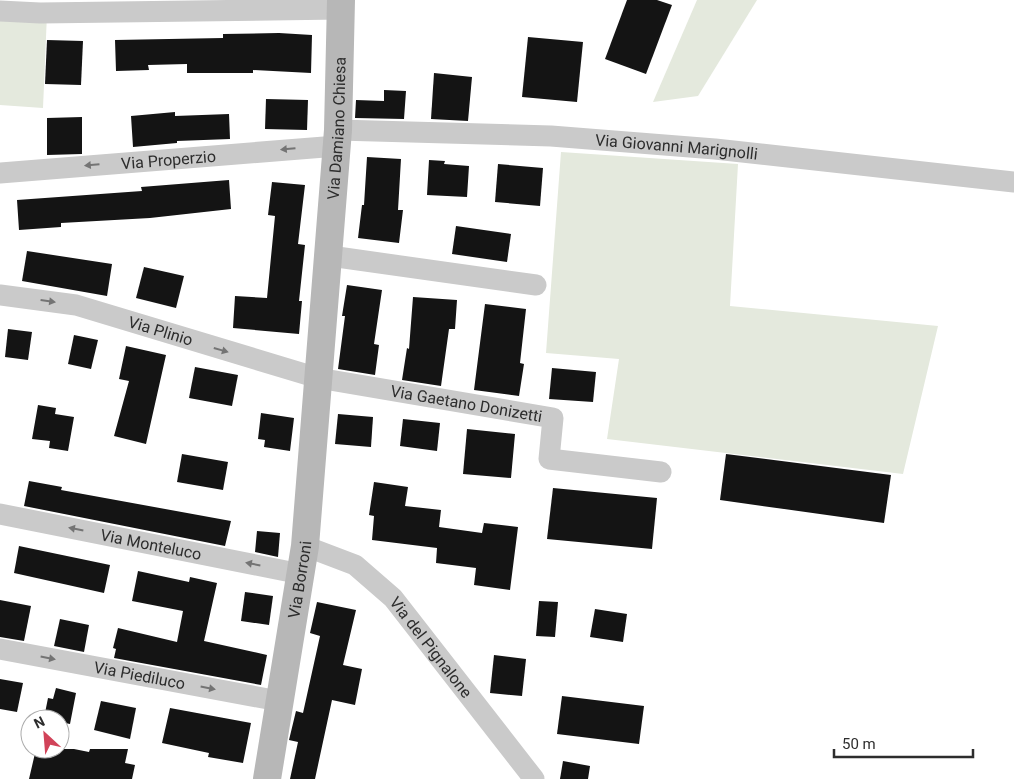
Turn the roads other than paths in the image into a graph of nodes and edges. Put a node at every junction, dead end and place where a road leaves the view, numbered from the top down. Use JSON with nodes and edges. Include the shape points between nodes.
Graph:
{"nodes":[{"id":1,"x":341,"y":4,"type":"edge"},
{"id":2,"x":0,"y":11,"type":"edge"},
{"id":3,"x":338,"y":138,"type":"junction"},
{"id":4,"x":0,"y":173,"type":"edge"},
{"id":5,"x":1014,"y":182,"type":"edge"},
{"id":6,"x":330,"y":256,"type":"junction"},
{"id":7,"x":536,"y":285,"type":"dead end"},
{"id":8,"x":0,"y":295,"type":"edge"},
{"id":9,"x":318,"y":378,"type":"junction"},
{"id":10,"x":661,"y":472,"type":"dead end"},
{"id":11,"x":0,"y":514,"type":"edge"},
{"id":12,"x":305,"y":546,"type":"junction"},
{"id":13,"x":301,"y":574,"type":"junction"},
{"id":14,"x":0,"y":649,"type":"edge"},
{"id":15,"x":279,"y":701,"type":"junction"},
{"id":16,"x":267,"y":779,"type":"edge"},
{"id":17,"x":534,"y":779,"type":"edge"}],
"edges":[{"from":1,"to":2,"type":"street","via":[[40,14]]},
{"from":1,"to":3,"type":"street","name":"Via Damiano Chiesa"},
{"from":3,"to":4,"type":"street","name":"Via Properzio","one_way":true},
{"from":3,"to":5,"type":"street","name":"Via Giovanni Marignolli","via":[[551,136],[715,149]]},
{"from":3,"to":6,"type":"street","name":"Via Damiano Chiesa"},
{"from":6,"to":7,"type":"street"},
{"from":6,"to":9,"type":"street","name":"Via Damiano Chiesa"},
{"from":8,"to":9,"type":"street","name":"Via Plinio","one_way":true,"via":[[76,305]]},
{"from":9,"to":10,"type":"street","name":"Via Gaetano Donizetti","via":[[553,418],[549,459]]},
{"from":9,"to":12,"type":"street","name":"Via Borroni"},
{"from":13,"to":11,"type":"street","name":"Via Monteluco","one_way":true},
{"from":12,"to":13,"type":"street","name":"Via Borroni"},
{"from":12,"to":17,"type":"street","name":"Via del Pignalone","via":[[355,564],[393,598]]},
{"from":13,"to":15,"type":"street","name":"Via Borroni"},
{"from":14,"to":15,"type":"street","name":"Via Piediluco","one_way":true},
{"from":15,"to":16,"type":"street","name":"Via Borroni"}]}
